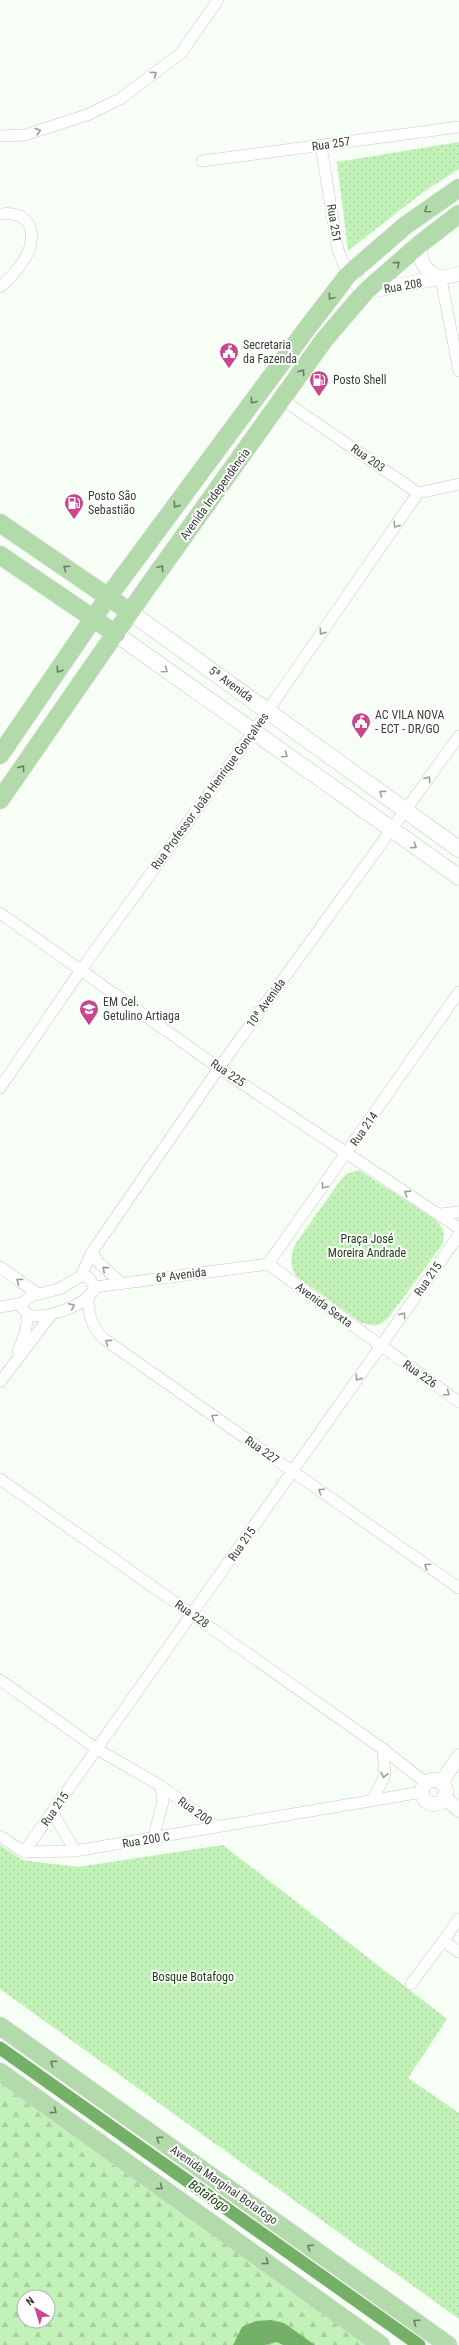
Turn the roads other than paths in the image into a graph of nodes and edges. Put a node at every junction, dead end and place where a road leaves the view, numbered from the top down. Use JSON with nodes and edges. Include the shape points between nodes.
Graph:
{"nodes":[{"id":1,"x":218,"y":0,"type":"edge"},
{"id":2,"x":459,"y":127,"type":"edge"},
{"id":3,"x":0,"y":136,"type":"edge"},
{"id":4,"x":321,"y":146,"type":"junction"},
{"id":5,"x":202,"y":161,"type":"dead end"},
{"id":6,"x":459,"y":188,"type":"edge"},
{"id":7,"x":0,"y":214,"type":"edge"},
{"id":8,"x":459,"y":214,"type":"edge"},
{"id":9,"x":420,"y":244,"type":"junction"},
{"id":10,"x":459,"y":274,"type":"edge"},
{"id":11,"x":348,"y":276,"type":"junction"},
{"id":12,"x":441,"y":279,"type":"junction"},
{"id":13,"x":0,"y":287,"type":"edge"},
{"id":14,"x":364,"y":292,"type":"junction"},
{"id":15,"x":459,"y":371,"type":"edge"},
{"id":16,"x":283,"y":400,"type":"junction"},
{"id":17,"x":459,"y":484,"type":"edge"},
{"id":18,"x":418,"y":493,"type":"junction"},
{"id":19,"x":0,"y":522,"type":"edge"},
{"id":20,"x":0,"y":555,"type":"edge"},
{"id":21,"x":108,"y":597,"type":"junction"},
{"id":22,"x":130,"y":612,"type":"junction"},
{"id":23,"x":94,"y":619,"type":"junction"},
{"id":24,"x":116,"y":634,"type":"junction"},
{"id":25,"x":268,"y":711,"type":"junction"},
{"id":26,"x":253,"y":732,"type":"junction"},
{"id":27,"x":459,"y":736,"type":"edge"},
{"id":28,"x":0,"y":755,"type":"edge"},
{"id":29,"x":0,"y":800,"type":"edge"},
{"id":30,"x":405,"y":810,"type":"junction"},
{"id":31,"x":391,"y":830,"type":"junction"},
{"id":32,"x":459,"y":849,"type":"edge"},
{"id":33,"x":459,"y":877,"type":"edge"},
{"id":34,"x":0,"y":913,"type":"edge"},
{"id":35,"x":81,"y":970,"type":"junction"},
{"id":36,"x":459,"y":992,"type":"edge"},
{"id":37,"x":219,"y":1068,"type":"junction"},
{"id":38,"x":0,"y":1088,"type":"edge"},
{"id":39,"x":347,"y":1154,"type":"junction"},
{"id":40,"x":363,"y":1164,"type":"junction"},
{"id":41,"x":337,"y":1168,"type":"junction"},
{"id":42,"x":459,"y":1212,"type":"edge"},
{"id":43,"x":440,"y":1214,"type":"junction"},
{"id":44,"x":459,"y":1228,"type":"edge"},
{"id":45,"x":459,"y":1235,"type":"edge"},
{"id":46,"x":92,"y":1252,"type":"junction"},
{"id":47,"x":268,"y":1264,"type":"junction"},
{"id":48,"x":0,"y":1267,"type":"edge"},
{"id":49,"x":81,"y":1276,"type":"junction"},
{"id":50,"x":121,"y":1283,"type":"junction"},
{"id":51,"x":95,"y":1287,"type":"junction"},
{"id":52,"x":38,"y":1294,"type":"junction"},
{"id":53,"x":88,"y":1298,"type":"junction"},
{"id":54,"x":23,"y":1304,"type":"junction"},
{"id":55,"x":0,"y":1307,"type":"edge"},
{"id":56,"x":28,"y":1315,"type":"junction"},
{"id":57,"x":51,"y":1315,"type":"junction"},
{"id":58,"x":391,"y":1333,"type":"junction"},
{"id":59,"x":365,"y":1335,"type":"junction"},
{"id":60,"x":381,"y":1346,"type":"junction"},
{"id":61,"x":12,"y":1364,"type":"junction"},
{"id":62,"x":0,"y":1382,"type":"edge"},
{"id":63,"x":459,"y":1402,"type":"edge"},
{"id":64,"x":293,"y":1472,"type":"junction"},
{"id":65,"x":0,"y":1479,"type":"edge"},
{"id":66,"x":459,"y":1588,"type":"edge"},
{"id":67,"x":193,"y":1614,"type":"junction"},
{"id":68,"x":0,"y":1680,"type":"edge"},
{"id":69,"x":97,"y":1749,"type":"junction"},
{"id":70,"x":383,"y":1749,"type":"junction"},
{"id":71,"x":459,"y":1756,"type":"edge"},
{"id":72,"x":441,"y":1783,"type":"junction"},
{"id":73,"x":161,"y":1786,"type":"junction"},
{"id":74,"x":424,"y":1788,"type":"junction"},
{"id":75,"x":444,"y":1797,"type":"junction"},
{"id":76,"x":373,"y":1800,"type":"junction"},
{"id":77,"x":459,"y":1810,"type":"edge"},
{"id":78,"x":53,"y":1813,"type":"junction"},
{"id":79,"x":217,"y":1827,"type":"junction"},
{"id":80,"x":0,"y":1836,"type":"edge"},
{"id":81,"x":153,"y":1839,"type":"junction"},
{"id":82,"x":75,"y":1851,"type":"junction"},
{"id":83,"x":24,"y":1852,"type":"junction"},
{"id":84,"x":459,"y":1919,"type":"edge"},
{"id":85,"x":443,"y":1940,"type":"junction"},
{"id":86,"x":459,"y":1952,"type":"edge"},
{"id":87,"x":411,"y":1984,"type":"dead end"},
{"id":88,"x":0,"y":2026,"type":"edge"},
{"id":89,"x":0,"y":2072,"type":"edge"},
{"id":90,"x":381,"y":2345,"type":"edge"},
{"id":91,"x":448,"y":2345,"type":"edge"}],
"edges":[{"from":3,"to":1,"type":"street","one_way":true,"via":[[25,135],[87,114],[120,98],[181,53]]},
{"from":2,"to":4,"type":"street","name":"Rua 257"},
{"from":4,"to":5,"type":"street","name":"Rua 257"},
{"from":4,"to":11,"type":"street","name":"Rua 251","via":[[338,250]]},
{"from":6,"to":11,"type":"main road","name":"Avenida Independência","one_way":true,"via":[[406,225]]},
{"from":7,"to":13,"type":"street","via":[[13,212],[22,215],[31,234],[30,248],[21,263]]},
{"from":8,"to":9,"type":"main road","name":"Avenida Independência"},
{"from":9,"to":12,"type":"street","name":"Rua 208","via":[[420,258],[426,270]]},
{"from":14,"to":9,"type":"main road","name":"Avenida Independência","one_way":true},
{"from":10,"to":12,"type":"street","name":"Rua 208"},
{"from":11,"to":14,"type":"street","name":"Rua 251"},
{"from":11,"to":21,"type":"main road","name":"Avenida Independência","one_way":true},
{"from":12,"to":14,"type":"street","name":"Rua 208"},
{"from":12,"to":15,"type":"street"},
{"from":16,"to":14,"type":"main road","name":"Avenida Independência","one_way":true,"via":[[324,340]]},
{"from":16,"to":18,"type":"street","name":"Rua 203"},
{"from":22,"to":16,"type":"main road","name":"Avenida Independência","one_way":true},
{"from":17,"to":18,"type":"street"},
{"from":18,"to":25,"type":"street","name":"Rua Professor João Henrique Gonçalves","one_way":true},
{"from":21,"to":19,"type":"main road","name":"5ª Avenida","one_way":true},
{"from":20,"to":23,"type":"main road"},
{"from":21,"to":22,"type":"main road","name":"5ª Avenida"},
{"from":21,"to":23,"type":"main road","name":"Avenida Independência"},
{"from":22,"to":24,"type":"main road","name":"Avenida Independência"},
{"from":22,"to":25,"type":"main road","name":"5ª Avenida"},
{"from":23,"to":24,"type":"main road"},
{"from":23,"to":28,"type":"main road","name":"Avenida Independência","one_way":true},
{"from":24,"to":26,"type":"main road","one_way":true},
{"from":29,"to":24,"type":"main road","name":"Avenida Independência","one_way":true},
{"from":25,"to":26,"type":"street","name":"Rua Professor João Henrique Gonçalves"},
{"from":30,"to":25,"type":"main road","name":"5ª Avenida","one_way":true},
{"from":26,"to":31,"type":"main road","one_way":true},
{"from":26,"to":35,"type":"street","name":"Rua Professor João Henrique Gonçalves"},
{"from":30,"to":27,"type":"street","name":"10ª Avenida","one_way":true},
{"from":30,"to":31,"type":"street","name":"10ª Avenida"},
{"from":30,"to":32,"type":"main road","name":"5ª Avenida"},
{"from":31,"to":33,"type":"main road","one_way":true},
{"from":31,"to":37,"type":"street","name":"10ª Avenida"},
{"from":34,"to":35,"type":"street","name":"Rua 225"},
{"from":35,"to":37,"type":"street","name":"Rua 225"},
{"from":35,"to":38,"type":"street","name":"Rua Professor João Henrique Gonçalves"},
{"from":36,"to":39,"type":"street","name":"Rua 214"},
{"from":37,"to":39,"type":"street","name":"Rua 225"},
{"from":37,"to":46,"type":"street","name":"10ª Avenida"},
{"from":39,"to":40,"type":"street","name":"Rua 225"},
{"from":39,"to":41,"type":"street","name":"Rua 214"},
{"from":40,"to":41,"type":"street"},
{"from":43,"to":40,"type":"street","name":"Rua 225","one_way":true},
{"from":41,"to":47,"type":"street","name":"Rua 214","one_way":true},
{"from":42,"to":43,"type":"street"},
{"from":43,"to":44,"type":"street","name":"Rua 225"},
{"from":58,"to":45,"type":"street","name":"Rua 215","one_way":true},
{"from":46,"to":49,"type":"street","name":"10ª Avenida"},
{"from":50,"to":46,"type":"street","one_way":true,"via":[[97,1262]]},
{"from":47,"to":50,"type":"street","name":"6ª Avenida"},
{"from":47,"to":59,"type":"street","name":"Avenida Sexta"},
{"from":52,"to":48,"type":"street","one_way":true},
{"from":49,"to":51,"type":"street","via":[[88,1277]]},
{"from":49,"to":52,"type":"street","via":[[59,1289]]},
{"from":50,"to":51,"type":"street","name":"6ª Avenida"},
{"from":51,"to":53,"type":"street"},
{"from":52,"to":54,"type":"street"},
{"from":57,"to":53,"type":"street","one_way":true},
{"from":64,"to":53,"type":"street","name":"Rua 227","one_way":true,"via":[[104,1340],[93,1328]]},
{"from":54,"to":55,"type":"street"},
{"from":54,"to":56,"type":"street","via":[[22,1308]]},
{"from":56,"to":57,"type":"street"},
{"from":56,"to":61,"type":"street","via":[[25,1334]]},
{"from":57,"to":61,"type":"street"},
{"from":58,"to":59,"type":"street"},
{"from":58,"to":60,"type":"street","name":"Rua 215"},
{"from":59,"to":60,"type":"street","name":"Avenida Sexta"},
{"from":60,"to":63,"type":"street","name":"Rua 226","one_way":true},
{"from":60,"to":64,"type":"street","name":"Rua 215","one_way":true},
{"from":61,"to":62,"type":"street"},
{"from":66,"to":64,"type":"street","name":"Rua 227","one_way":true},
{"from":64,"to":67,"type":"street","name":"Rua 215"},
{"from":65,"to":67,"type":"street","name":"Rua 228"},
{"from":67,"to":69,"type":"street","name":"Rua 215"},
{"from":67,"to":70,"type":"street","name":"Rua 228"},
{"from":68,"to":69,"type":"street","name":"Rua 200"},
{"from":69,"to":73,"type":"street","name":"Rua 200"},
{"from":69,"to":78,"type":"street","name":"Rua 215"},
{"from":70,"to":74,"type":"street","name":"Rua 228"},
{"from":70,"to":76,"type":"street","one_way":true,"via":[[385,1775]]},
{"from":71,"to":72,"type":"street"},
{"from":72,"to":74,"type":"street","via":[[436,1781]]},
{"from":72,"to":75,"type":"street","via":[[445,1792]]},
{"from":73,"to":79,"type":"street","name":"Rua 200"},
{"from":73,"to":81,"type":"street","via":[[163,1802]]},
{"from":74,"to":75,"type":"street","via":[[426,1802],[436,1804]]},
{"from":74,"to":76,"type":"street","name":"Rua 200"},
{"from":75,"to":77,"type":"street"},
{"from":76,"to":79,"type":"street","name":"Rua 200"},
{"from":78,"to":82,"type":"street"},
{"from":78,"to":83,"type":"street","name":"Rua 215"},
{"from":79,"to":81,"type":"street","name":"Rua 200 C"},
{"from":80,"to":83,"type":"street"},
{"from":81,"to":82,"type":"street","name":"Rua 200 C"},
{"from":82,"to":83,"type":"street","name":"Rua 200 C"},
{"from":84,"to":85,"type":"street"},
{"from":85,"to":86,"type":"street"},
{"from":85,"to":87,"type":"street"},
{"from":91,"to":88,"type":"main road","name":"Avenida Marginal Botafogo","one_way":true},
{"from":89,"to":90,"type":"main road","one_way":true}]}
